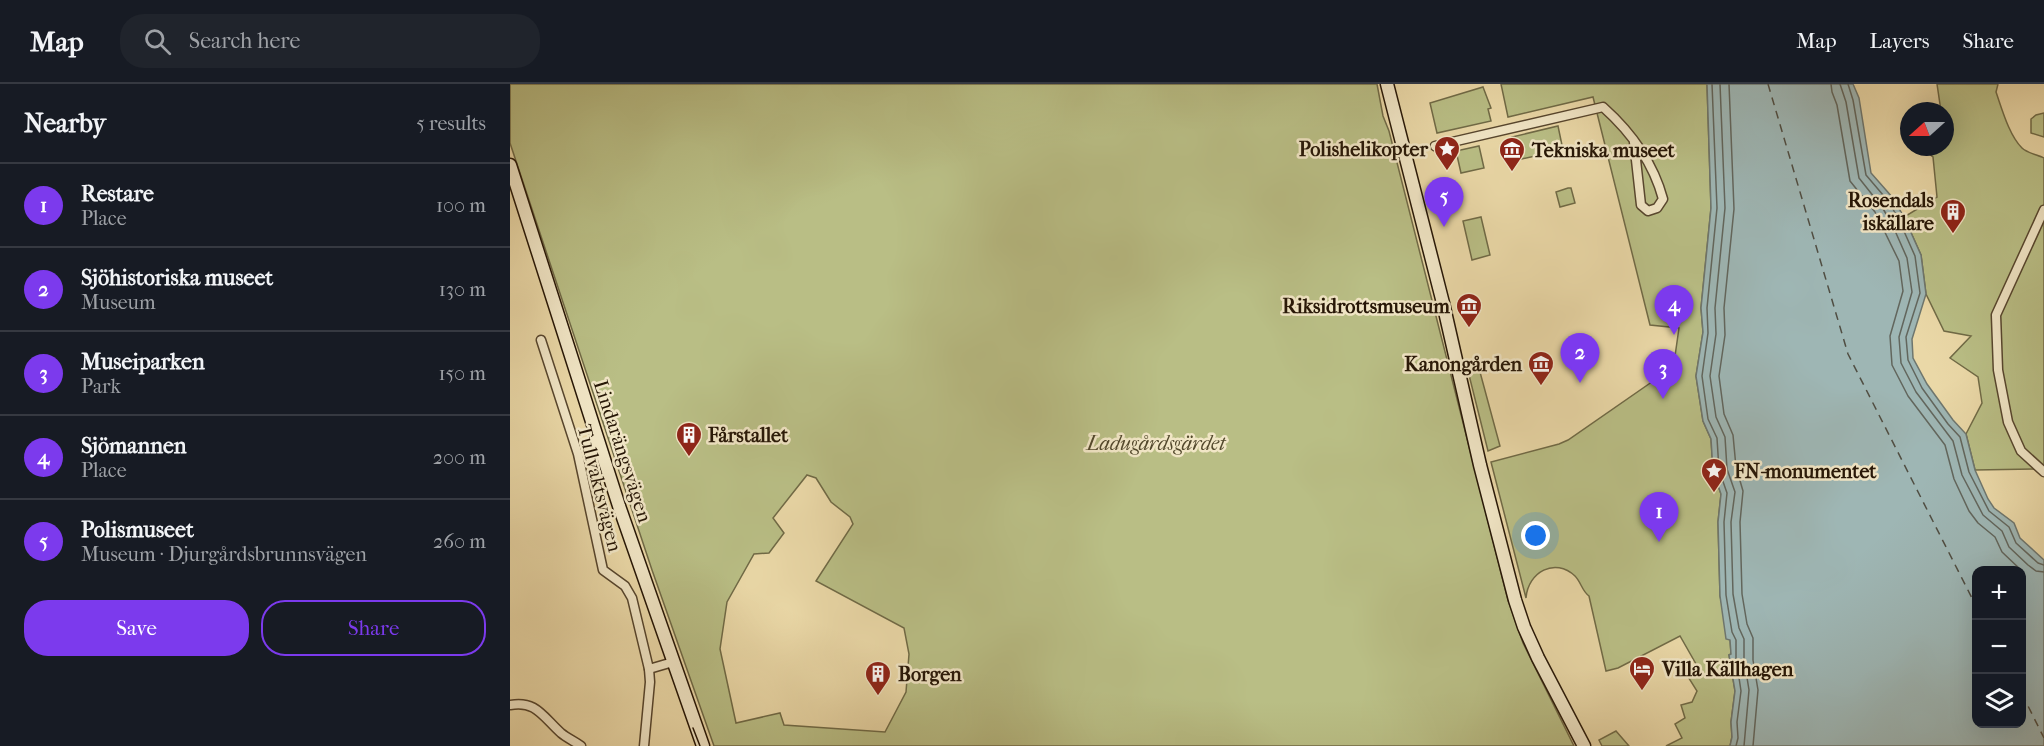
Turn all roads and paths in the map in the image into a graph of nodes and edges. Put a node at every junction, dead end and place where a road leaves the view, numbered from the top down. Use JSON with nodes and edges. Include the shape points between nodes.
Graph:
{"nodes":[{"id":1,"x":1386,"y":84,"type":"edge"},
{"id":2,"x":1634,"y":142,"type":"junction"},
{"id":3,"x":1435,"y":146,"type":"dead end"},
{"id":4,"x":510,"y":165,"type":"edge"},
{"id":5,"x":2044,"y":210,"type":"edge"},
{"id":6,"x":541,"y":340,"type":"dead end"},
{"id":7,"x":2044,"y":472,"type":"edge"},
{"id":8,"x":673,"y":662,"type":"junction"},
{"id":9,"x":649,"y":669,"type":"junction"},
{"id":10,"x":510,"y":705,"type":"edge"},
{"id":11,"x":581,"y":746,"type":"edge"},
{"id":12,"x":644,"y":746,"type":"edge"},
{"id":13,"x":703,"y":746,"type":"edge"},
{"id":14,"x":1584,"y":746,"type":"edge"}],
"edges":[{"from":1,"to":14,"type":"street","via":[[1515,600],[1538,658]]},
{"from":2,"to":2,"type":"street","via":[[1658,178],[1663,199],[1657,208],[1648,211],[1641,204]]},
{"from":2,"to":3,"type":"street","via":[[1603,107]]},
{"from":4,"to":8,"type":"street","name":"Lindarängsvägen"},
{"from":5,"to":7,"type":"street","via":[[1996,315],[1998,370],[2008,422],[2021,451]]},
{"from":6,"to":9,"type":"street","name":"Tullvaktsvägen","via":[[578,454],[603,570],[625,586],[632,598]]},
{"from":8,"to":9,"type":"street"},
{"from":8,"to":13,"type":"street","name":"Lindarängsvägen"},
{"from":9,"to":12,"type":"street","name":"Tullvaktsvägen"},
{"from":10,"to":11,"type":"street","via":[[533,706]]}]}
